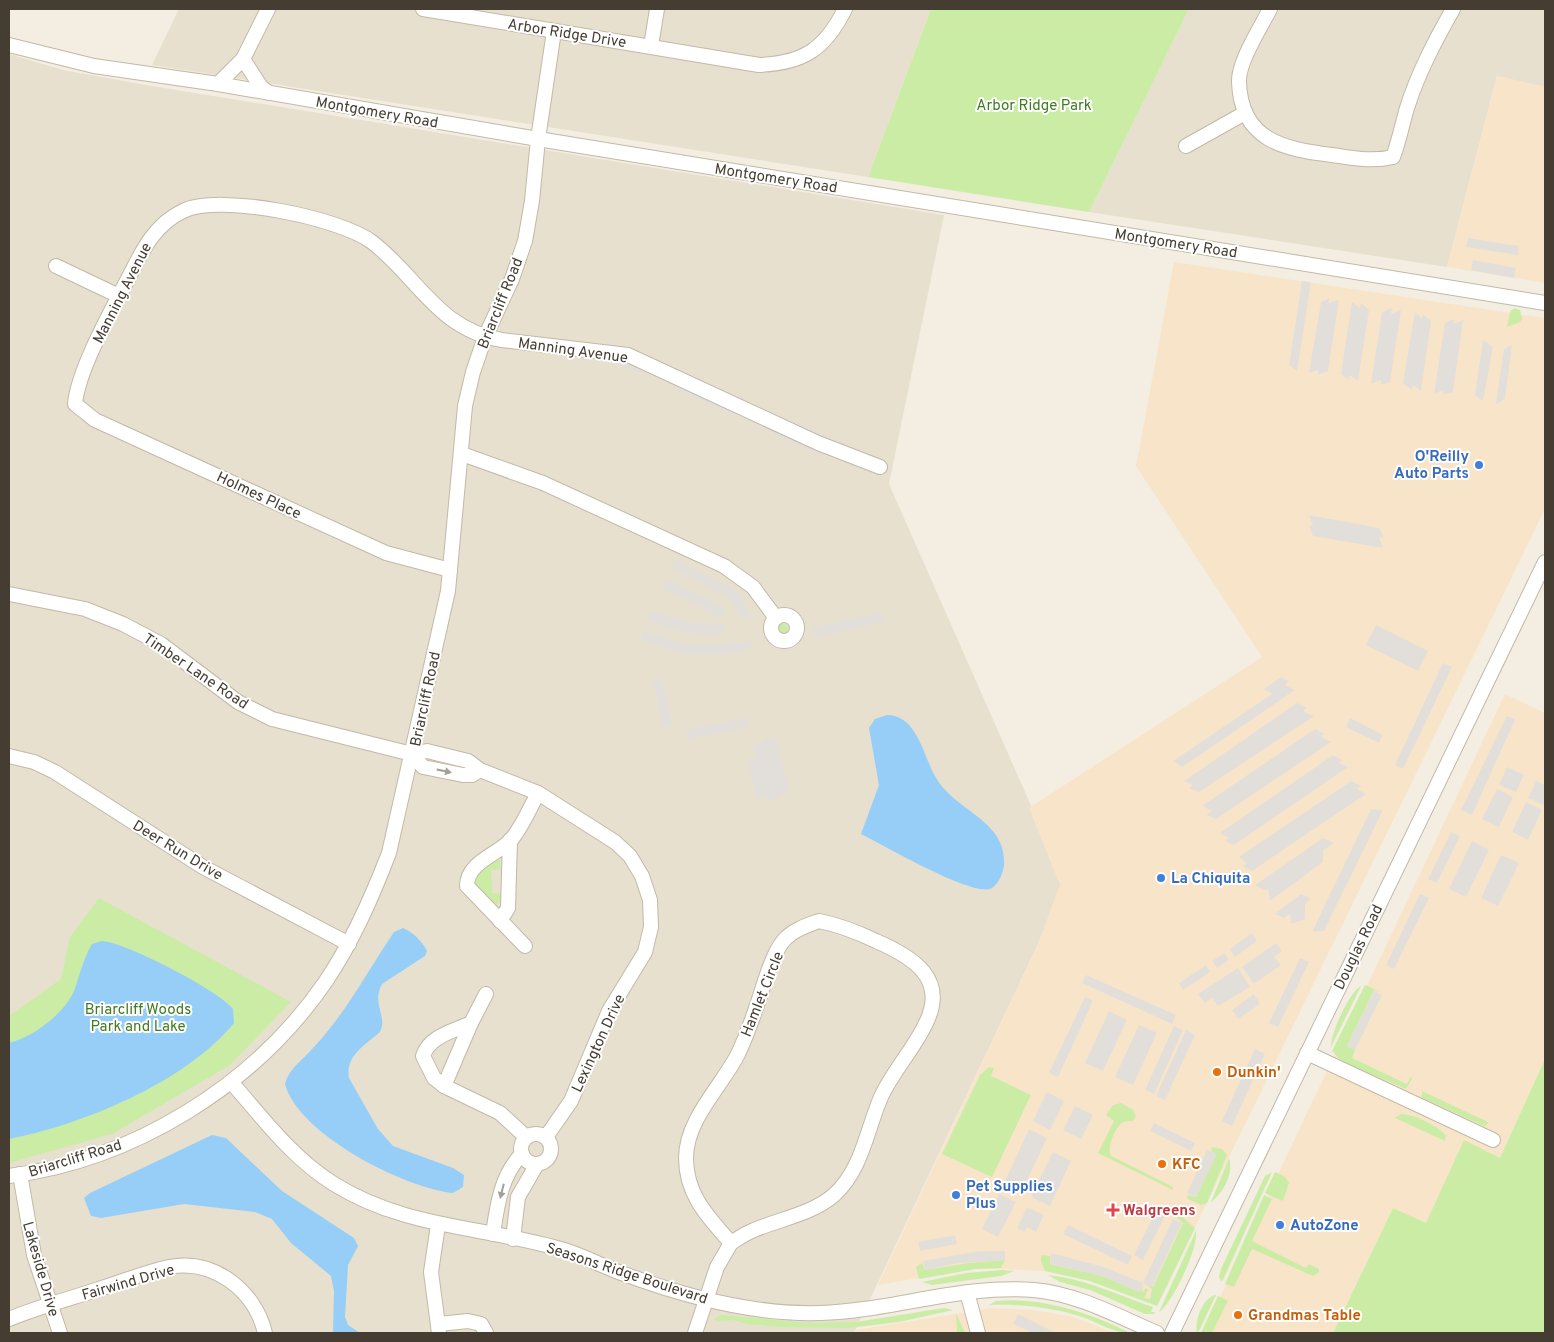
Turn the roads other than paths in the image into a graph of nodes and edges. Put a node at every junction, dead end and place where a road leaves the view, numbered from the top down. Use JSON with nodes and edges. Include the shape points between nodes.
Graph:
{"nodes":[{"id":1,"x":268,"y":9,"type":"edge"},
{"id":2,"x":423,"y":9,"type":"edge"},
{"id":3,"x":657,"y":9,"type":"edge"},
{"id":4,"x":845,"y":9,"type":"edge"},
{"id":5,"x":1270,"y":9,"type":"edge"},
{"id":6,"x":1452,"y":9,"type":"edge"},
{"id":7,"x":471,"y":13,"type":"edge"},
{"id":8,"x":554,"y":31,"type":"junction"},
{"id":9,"x":9,"y":46,"type":"edge"},
{"id":10,"x":651,"y":46,"type":"junction"},
{"id":11,"x":243,"y":59,"type":"junction"},
{"id":12,"x":218,"y":84,"type":"junction"},
{"id":13,"x":269,"y":93,"type":"junction"},
{"id":14,"x":1245,"y":113,"type":"junction"},
{"id":15,"x":538,"y":139,"type":"junction"},
{"id":16,"x":1186,"y":146,"type":"dead end"},
{"id":17,"x":56,"y":266,"type":"dead end"},
{"id":18,"x":119,"y":296,"type":"junction"},
{"id":19,"x":1545,"y":303,"type":"edge"},
{"id":20,"x":484,"y":337,"type":"junction"},
{"id":21,"x":75,"y":404,"type":"joint"},
{"id":22,"x":462,"y":454,"type":"junction"},
{"id":23,"x":880,"y":467,"type":"dead end"},
{"id":24,"x":1545,"y":562,"type":"edge"},
{"id":25,"x":450,"y":570,"type":"junction"},
{"id":26,"x":9,"y":594,"type":"edge"},
{"id":27,"x":776,"y":618,"type":"dead end"},
{"id":28,"x":412,"y":754,"type":"junction"},
{"id":29,"x":9,"y":756,"type":"edge"},
{"id":30,"x":538,"y":793,"type":"junction"},
{"id":31,"x":510,"y":840,"type":"junction"},
{"id":32,"x":500,"y":921,"type":"junction"},
{"id":33,"x":349,"y":944,"type":"junction"},
{"id":34,"x":525,"y":946,"type":"dead end"},
{"id":35,"x":486,"y":994,"type":"dead end"},
{"id":36,"x":471,"y":1023,"type":"junction"},
{"id":37,"x":1307,"y":1053,"type":"junction"},
{"id":38,"x":231,"y":1082,"type":"junction"},
{"id":39,"x":444,"y":1086,"type":"junction"},
{"id":40,"x":546,"y":1137,"type":"junction"},
{"id":41,"x":526,"y":1138,"type":"junction"},
{"id":42,"x":1493,"y":1140,"type":"dead end"},
{"id":43,"x":522,"y":1154,"type":"junction"},
{"id":44,"x":537,"y":1164,"type":"junction"},
{"id":45,"x":14,"y":1175,"type":"edge"},
{"id":46,"x":438,"y":1225,"type":"junction"},
{"id":47,"x":493,"y":1234,"type":"junction"},
{"id":48,"x":514,"y":1238,"type":"junction"},
{"id":49,"x":731,"y":1243,"type":"junction"},
{"id":50,"x":967,"y":1292,"type":"junction"},
{"id":51,"x":705,"y":1300,"type":"junction"},
{"id":52,"x":50,"y":1305,"type":"junction"},
{"id":53,"x":9,"y":1319,"type":"edge"},
{"id":54,"x":439,"y":1329,"type":"edge"},
{"id":55,"x":60,"y":1333,"type":"edge"},
{"id":56,"x":265,"y":1333,"type":"edge"},
{"id":57,"x":486,"y":1333,"type":"edge"},
{"id":58,"x":695,"y":1333,"type":"edge"},
{"id":59,"x":978,"y":1333,"type":"edge"},
{"id":60,"x":1156,"y":1333,"type":"edge"},
{"id":61,"x":1172,"y":1333,"type":"edge"}],
"edges":[{"from":1,"to":11,"type":"street"},
{"from":2,"to":7,"type":"street","name":"Arbor Ridge Drive"},
{"from":3,"to":10,"type":"street"},
{"from":4,"to":10,"type":"street","name":"Arbor Ridge Drive","via":[[829,37],[818,48],[795,60],[778,64],[759,65]]},
{"from":5,"to":14,"type":"street","via":[[1238,81]]},
{"from":6,"to":14,"type":"street","via":[[1428,55],[1406,110],[1393,157],[1375,161],[1293,150],[1267,139],[1254,128]]},
{"from":7,"to":8,"type":"street","name":"Arbor Ridge Drive"},
{"from":8,"to":10,"type":"street","name":"Arbor Ridge Drive"},
{"from":8,"to":15,"type":"street","name":"Briarcliff Road"},
{"from":9,"to":12,"type":"street","name":"Montgomery Road","via":[[94,66]]},
{"from":11,"to":12,"type":"street"},
{"from":11,"to":13,"type":"street","via":[[261,87]]},
{"from":12,"to":13,"type":"street","name":"Montgomery Road"},
{"from":13,"to":15,"type":"street","name":"Montgomery Road"},
{"from":14,"to":16,"type":"street"},
{"from":15,"to":19,"type":"street","name":"Montgomery Road"},
{"from":15,"to":20,"type":"street","name":"Briarcliff Road","via":[[524,241],[512,279]]},
{"from":17,"to":18,"type":"street"},
{"from":18,"to":20,"type":"street","name":"Manning Avenue","via":[[147,242],[175,215],[212,204],[251,206],[336,224],[357,232],[386,254],[444,314]]},
{"from":18,"to":21,"type":"street","name":"Manning Avenue","via":[[80,380]]},
{"from":20,"to":22,"type":"street","name":"Briarcliff Road","via":[[465,406]]},
{"from":20,"to":23,"type":"street","name":"Manning Avenue","via":[[628,355],[818,443]]},
{"from":21,"to":25,"type":"street","name":"Holmes Place","via":[[95,420],[386,553]]},
{"from":22,"to":25,"type":"street","name":"Briarcliff Road"},
{"from":22,"to":27,"type":"street","via":[[542,484],[724,566],[753,587]]},
{"from":24,"to":37,"type":"street","name":"Douglas Road"},
{"from":25,"to":28,"type":"street","name":"Briarcliff Road"},
{"from":26,"to":28,"type":"street","name":"Timber Lane Road","via":[[85,608],[123,624],[160,644],[238,702],[272,720]]},
{"from":28,"to":30,"type":"street","name":"Lexington Drive","via":[[427,751],[468,761],[480,770]]},
{"from":28,"to":33,"type":"street","name":"Briarcliff Road","via":[[389,853]]},
{"from":29,"to":33,"type":"street","name":"Deer Run Drive","via":[[34,762],[55,772],[203,867]]},
{"from":30,"to":31,"type":"street"},
{"from":30,"to":40,"type":"street","name":"Lexington Drive","via":[[615,842],[630,856],[642,876],[650,900],[651,919],[645,952],[609,1011],[571,1101]]},
{"from":31,"to":32,"type":"street","via":[[508,908]]},
{"from":31,"to":32,"type":"street","via":[[472,870],[467,879],[468,886]]},
{"from":32,"to":34,"type":"street"},
{"from":33,"to":38,"type":"street","name":"Briarcliff Road","via":[[326,982],[299,1016]]},
{"from":35,"to":36,"type":"street"},
{"from":36,"to":39,"type":"street"},
{"from":36,"to":39,"type":"street","via":[[426,1047],[423,1056],[434,1078]]},
{"from":37,"to":42,"type":"street"},
{"from":37,"to":61,"type":"street","name":"Douglas Road"},
{"from":38,"to":45,"type":"street","name":"Briarcliff Road","via":[[175,1119],[124,1144],[70,1163]]},
{"from":38,"to":46,"type":"street","name":"Seasons Ridge Boulevard","via":[[284,1144],[333,1184],[384,1209]]},
{"from":39,"to":41,"type":"street","via":[[500,1113]]},
{"from":40,"to":41,"type":"street","via":[[535,1134]]},
{"from":40,"to":44,"type":"street","via":[[551,1144],[550,1154]]},
{"from":41,"to":43,"type":"street"},
{"from":43,"to":44,"type":"street"},
{"from":43,"to":47,"type":"street","one_way":true,"via":[[506,1178]]},
{"from":44,"to":48,"type":"street","via":[[518,1197]]},
{"from":45,"to":52,"type":"street","name":"Lakeside Drive"},
{"from":46,"to":47,"type":"street","name":"Seasons Ridge Boulevard"},
{"from":46,"to":54,"type":"street","via":[[431,1272]]},
{"from":47,"to":48,"type":"street","name":"Seasons Ridge Boulevard"},
{"from":48,"to":51,"type":"street","name":"Seasons Ridge Boulevard","via":[[564,1250],[625,1275]]},
{"from":49,"to":49,"type":"street","name":"Hamlet Circle","via":[[752,1230],[822,1204],[850,1175],[882,1096],[926,1025],[932,1005],[928,979],[921,967],[906,954],[844,926],[820,921],[801,927],[785,938],[738,1055],[700,1112],[686,1156],[688,1183],[702,1210]]},
{"from":49,"to":51,"type":"street","name":"Hamlet Circle","via":[[716,1267]]},
{"from":50,"to":51,"type":"street","name":"Seasons Ridge Boulevard","via":[[820,1313],[770,1311]]},
{"from":50,"to":59,"type":"street"},
{"from":50,"to":60,"type":"street","name":"Seasons Ridge Boulevard","via":[[1034,1290],[1082,1300]]},
{"from":51,"to":58,"type":"street","name":"Hamlet Circle"},
{"from":52,"to":53,"type":"street","name":"Fairwind Drive"},
{"from":52,"to":55,"type":"street","name":"Lakeside Drive"},
{"from":52,"to":56,"type":"street","name":"Fairwind Drive","via":[[170,1267],[199,1267],[226,1277],[246,1294],[261,1315]]},
{"from":54,"to":57,"type":"street","via":[[468,1320],[481,1324]]}]}
